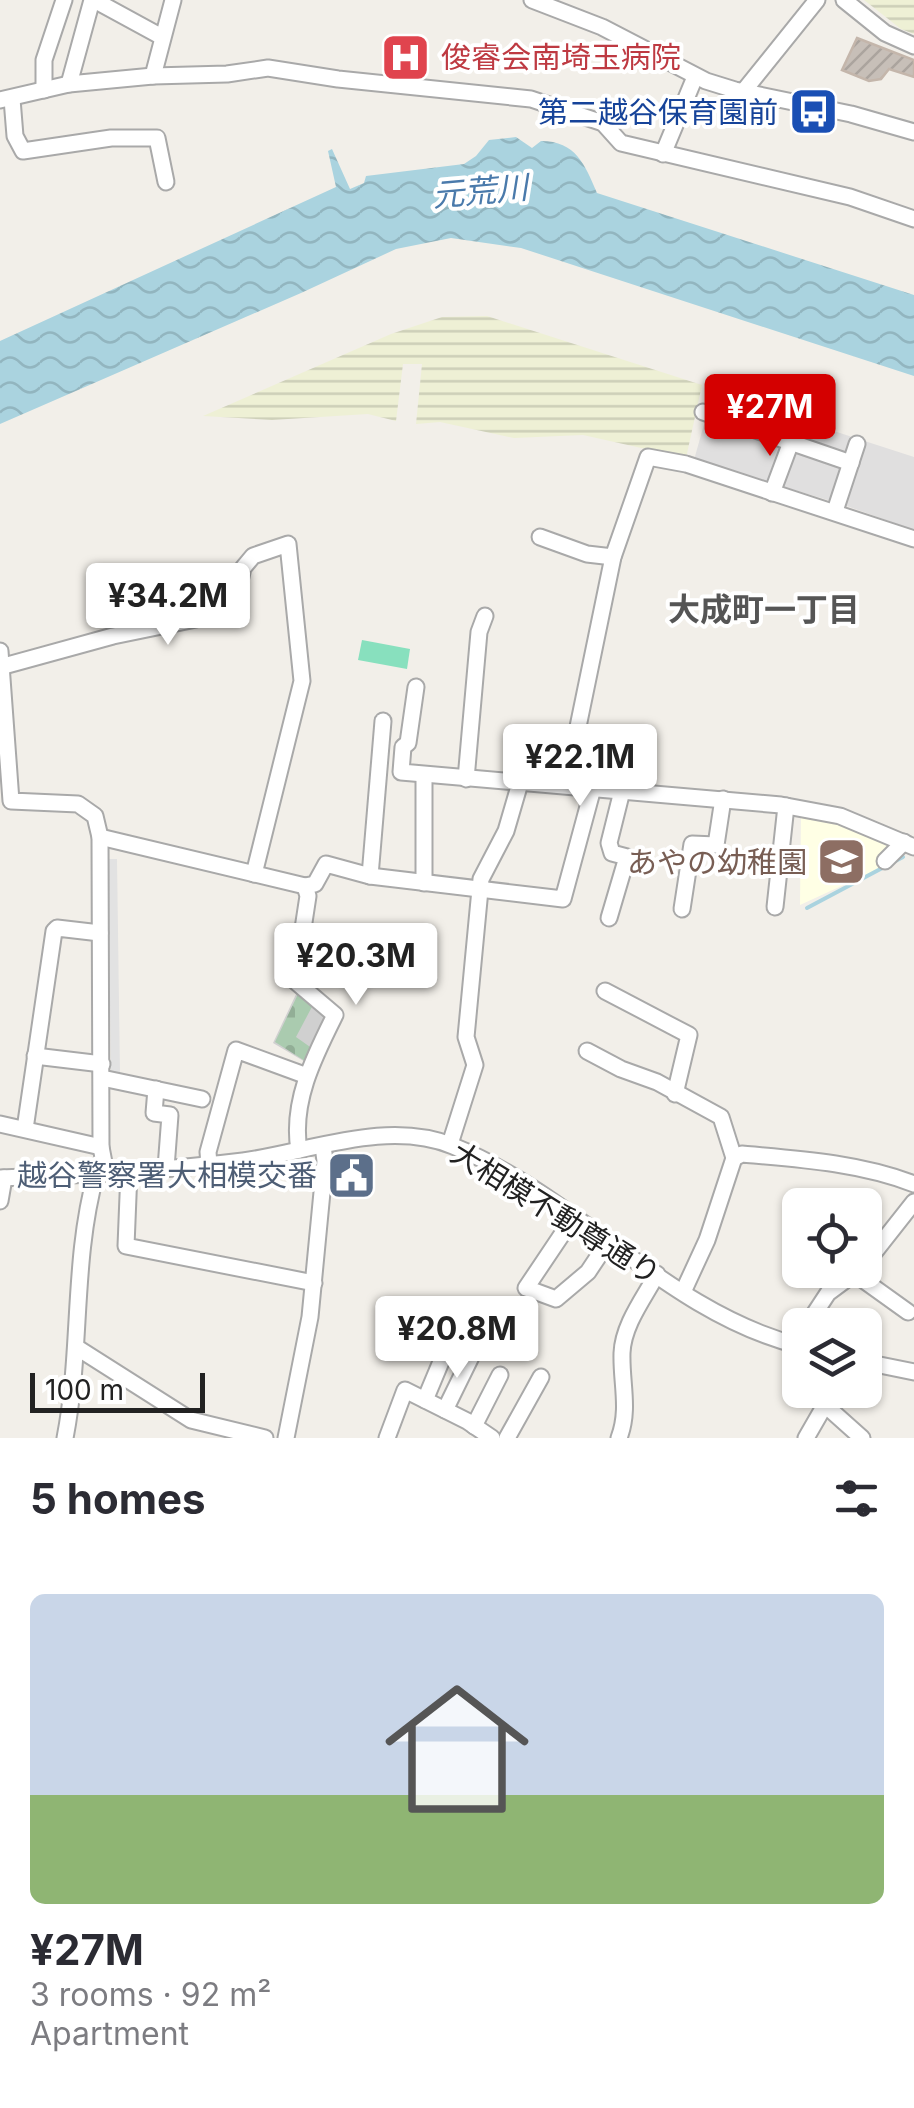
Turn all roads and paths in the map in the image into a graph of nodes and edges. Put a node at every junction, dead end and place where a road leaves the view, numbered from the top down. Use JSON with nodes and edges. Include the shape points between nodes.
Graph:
{"nodes":[{"id":1,"x":64,"y":0,"type":"edge"},
{"id":2,"x":93,"y":0,"type":"edge"},
{"id":3,"x":173,"y":0,"type":"edge"},
{"id":4,"x":532,"y":0,"type":"edge"},
{"id":5,"x":817,"y":0,"type":"edge"},
{"id":6,"x":844,"y":0,"type":"edge"},
{"id":7,"x":162,"y":37,"type":"junction"},
{"id":8,"x":914,"y":46,"type":"edge"},
{"id":9,"x":153,"y":76,"type":"junction"},
{"id":10,"x":695,"y":76,"type":"junction"},
{"id":11,"x":70,"y":84,"type":"junction"},
{"id":12,"x":44,"y":90,"type":"junction"},
{"id":13,"x":743,"y":92,"type":"junction"},
{"id":14,"x":6,"y":100,"type":"edge"},
{"id":15,"x":914,"y":113,"type":"edge"},
{"id":16,"x":908,"y":130,"type":"edge"},
{"id":17,"x":664,"y":154,"type":"junction"},
{"id":18,"x":166,"y":182,"type":"dead end"},
{"id":19,"x":914,"y":220,"type":"edge"},
{"id":20,"x":703,"y":412,"type":"dead end"},
{"id":21,"x":790,"y":442,"type":"junction"},
{"id":22,"x":857,"y":444,"type":"dead end"},
{"id":23,"x":851,"y":462,"type":"junction"},
{"id":24,"x":772,"y":493,"type":"junction"},
{"id":25,"x":836,"y":512,"type":"junction"},
{"id":26,"x":540,"y":537,"type":"dead end"},
{"id":27,"x":914,"y":539,"type":"edge"},
{"id":28,"x":614,"y":558,"type":"junction"},
{"id":29,"x":485,"y":616,"type":"dead end"},
{"id":30,"x":1,"y":662,"type":"edge"},
{"id":31,"x":416,"y":687,"type":"dead end"},
{"id":32,"x":383,"y":721,"type":"dead end"},
{"id":33,"x":424,"y":775,"type":"junction"},
{"id":34,"x":466,"y":778,"type":"junction"},
{"id":35,"x":520,"y":783,"type":"junction"},
{"id":36,"x":566,"y":785,"type":"junction"},
{"id":37,"x":593,"y":788,"type":"junction"},
{"id":38,"x":622,"y":791,"type":"junction"},
{"id":39,"x":6,"y":799,"type":"edge"},
{"id":40,"x":723,"y":799,"type":"junction"},
{"id":41,"x":786,"y":806,"type":"junction"},
{"id":42,"x":100,"y":837,"type":"junction"},
{"id":43,"x":909,"y":845,"type":"edge"},
{"id":44,"x":884,"y":860,"type":"dead end"},
{"id":45,"x":254,"y":874,"type":"junction"},
{"id":46,"x":370,"y":876,"type":"junction"},
{"id":47,"x":424,"y":882,"type":"junction"},
{"id":48,"x":305,"y":886,"type":"junction"},
{"id":49,"x":480,"y":888,"type":"junction"},
{"id":50,"x":774,"y":907,"type":"dead end"},
{"id":51,"x":682,"y":909,"type":"dead end"},
{"id":52,"x":609,"y":918,"type":"dead end"},
{"id":53,"x":100,"y":933,"type":"junction"},
{"id":54,"x":605,"y":991,"type":"dead end"},
{"id":55,"x":587,"y":1051,"type":"dead end"},
{"id":56,"x":35,"y":1056,"type":"junction"},
{"id":57,"x":102,"y":1071,"type":"junction"},
{"id":58,"x":306,"y":1076,"type":"junction"},
{"id":59,"x":156,"y":1089,"type":"junction"},
{"id":60,"x":675,"y":1094,"type":"junction"},
{"id":61,"x":202,"y":1099,"type":"dead end"},
{"id":62,"x":0,"y":1124,"type":"edge"},
{"id":63,"x":25,"y":1130,"type":"junction"},
{"id":64,"x":450,"y":1144,"type":"junction"},
{"id":65,"x":323,"y":1146,"type":"junction"},
{"id":66,"x":101,"y":1147,"type":"junction"},
{"id":67,"x":299,"y":1150,"type":"junction"},
{"id":68,"x":734,"y":1158,"type":"junction"},
{"id":69,"x":209,"y":1164,"type":"junction"},
{"id":70,"x":166,"y":1168,"type":"junction"},
{"id":71,"x":129,"y":1170,"type":"junction"},
{"id":72,"x":101,"y":1174,"type":"junction"},
{"id":73,"x":2,"y":1178,"type":"edge"},
{"id":74,"x":914,"y":1184,"type":"edge"},
{"id":75,"x":0,"y":1201,"type":"edge"},
{"id":76,"x":914,"y":1202,"type":"edge"},
{"id":77,"x":572,"y":1218,"type":"junction"},
{"id":78,"x":608,"y":1242,"type":"junction"},
{"id":79,"x":882,"y":1242,"type":"edge"},
{"id":80,"x":657,"y":1274,"type":"junction"},
{"id":81,"x":314,"y":1284,"type":"junction"},
{"id":82,"x":835,"y":1288,"type":"edge"},
{"id":83,"x":881,"y":1288,"type":"edge"},
{"id":84,"x":683,"y":1292,"type":"junction"},
{"id":85,"x":818,"y":1308,"type":"edge"},
{"id":86,"x":494,"y":1310,"type":"dead end"},
{"id":87,"x":908,"y":1312,"type":"dead end"},
{"id":88,"x":782,"y":1339,"type":"edge"},
{"id":89,"x":448,"y":1344,"type":"dead end"},
{"id":90,"x":76,"y":1348,"type":"junction"},
{"id":91,"x":882,"y":1365,"type":"edge"},
{"id":92,"x":914,"y":1372,"type":"edge"},
{"id":93,"x":500,"y":1375,"type":"dead end"},
{"id":94,"x":542,"y":1377,"type":"dead end"},
{"id":95,"x":425,"y":1400,"type":"junction"},
{"id":96,"x":821,"y":1408,"type":"edge"},
{"id":97,"x":835,"y":1408,"type":"edge"},
{"id":98,"x":445,"y":1410,"type":"junction"},
{"id":99,"x":474,"y":1426,"type":"junction"},
{"id":100,"x":69,"y":1437,"type":"edge"},
{"id":101,"x":266,"y":1438,"type":"edge"},
{"id":102,"x":286,"y":1438,"type":"edge"},
{"id":103,"x":387,"y":1438,"type":"edge"},
{"id":104,"x":492,"y":1438,"type":"edge"},
{"id":105,"x":507,"y":1438,"type":"edge"},
{"id":106,"x":619,"y":1438,"type":"edge"},
{"id":107,"x":806,"y":1438,"type":"edge"},
{"id":108,"x":862,"y":1438,"type":"edge"}],
"edges":[{"from":1,"to":12,"type":"street","via":[[44,60]]},
{"from":2,"to":7,"type":"street"},
{"from":2,"to":11,"type":"street"},
{"from":3,"to":7,"type":"street"},
{"from":4,"to":10,"type":"street","via":[[602,27]]},
{"from":5,"to":13,"type":"street"},
{"from":6,"to":8,"type":"street","via":[[884,33]]},
{"from":7,"to":9,"type":"street"},
{"from":9,"to":11,"type":"street"},
{"from":9,"to":17,"type":"street","via":[[268,68],[531,100],[604,124],[621,142]]},
{"from":10,"to":13,"type":"street"},
{"from":10,"to":17,"type":"street"},
{"from":11,"to":12,"type":"street"},
{"from":12,"to":14,"type":"street"},
{"from":13,"to":16,"type":"street"},
{"from":14,"to":18,"type":"street","via":[[23,151],[157,138]]},
{"from":15,"to":16,"type":"street"},
{"from":17,"to":19,"type":"street","via":[[850,197]]},
{"from":20,"to":21,"type":"street"},
{"from":21,"to":23,"type":"street"},
{"from":21,"to":24,"type":"street"},
{"from":22,"to":23,"type":"street"},
{"from":23,"to":25,"type":"street"},
{"from":24,"to":25,"type":"street"},
{"from":24,"to":28,"type":"street","via":[[648,457]]},
{"from":25,"to":27,"type":"street"},
{"from":26,"to":28,"type":"street"},
{"from":28,"to":36,"type":"street"},
{"from":29,"to":34,"type":"street"},
{"from":30,"to":39,"type":"street"},
{"from":30,"to":45,"type":"street","via":[[212,612],[236,598],[253,556],[288,544],[302,681]]},
{"from":31,"to":33,"type":"street","via":[[401,772]]},
{"from":32,"to":46,"type":"street"},
{"from":33,"to":34,"type":"street"},
{"from":33,"to":47,"type":"street"},
{"from":34,"to":35,"type":"street"},
{"from":35,"to":36,"type":"street"},
{"from":35,"to":49,"type":"street"},
{"from":36,"to":37,"type":"street"},
{"from":37,"to":38,"type":"street"},
{"from":37,"to":49,"type":"street","via":[[563,899]]},
{"from":38,"to":40,"type":"street"},
{"from":38,"to":52,"type":"street","via":[[609,843],[612,853],[626,857]]},
{"from":39,"to":42,"type":"street","via":[[78,804],[96,816]]},
{"from":40,"to":41,"type":"street"},
{"from":40,"to":51,"type":"street","via":[[716,844],[692,844]]},
{"from":41,"to":43,"type":"street","via":[[840,816]]},
{"from":41,"to":50,"type":"street"},
{"from":42,"to":45,"type":"street"},
{"from":42,"to":53,"type":"street"},
{"from":43,"to":44,"type":"street"},
{"from":45,"to":48,"type":"street"},
{"from":46,"to":47,"type":"street"},
{"from":46,"to":48,"type":"street","via":[[326,864],[315,884]]},
{"from":47,"to":49,"type":"street"},
{"from":48,"to":58,"type":"street","via":[[295,981],[334,1015]]},
{"from":49,"to":64,"type":"street","via":[[466,1037],[475,1066]]},
{"from":53,"to":56,"type":"street","via":[[54,931]]},
{"from":53,"to":57,"type":"street"},
{"from":54,"to":60,"type":"street","via":[[688,1035]]},
{"from":55,"to":60,"type":"street"},
{"from":56,"to":57,"type":"street"},
{"from":56,"to":63,"type":"street"},
{"from":57,"to":59,"type":"street"},
{"from":57,"to":66,"type":"street"},
{"from":58,"to":67,"type":"street"},
{"from":58,"to":69,"type":"street","via":[[236,1050]]},
{"from":59,"to":61,"type":"street"},
{"from":59,"to":70,"type":"street","via":[[154,1112],[170,1115]]},
{"from":60,"to":68,"type":"street","via":[[720,1118]]},
{"from":62,"to":63,"type":"street"},
{"from":63,"to":66,"type":"street"},
{"from":64,"to":65,"type":"street","name":"大相模不動尊通り","via":[[400,1137]]},
{"from":64,"to":77,"type":"street","name":"大相模不動尊通り"},
{"from":65,"to":67,"type":"street","name":"大相模不動尊通り"},
{"from":65,"to":81,"type":"street"},
{"from":66,"to":72,"type":"street"},
{"from":67,"to":69,"type":"street","name":"大相模不動尊通り"},
{"from":68,"to":74,"type":"street","via":[[801,1159]]},
{"from":68,"to":84,"type":"street"},
{"from":69,"to":70,"type":"street","name":"大相模不動尊通り"},
{"from":70,"to":71,"type":"street","name":"大相模不動尊通り"},
{"from":71,"to":72,"type":"street","name":"大相模不動尊通り"},
{"from":71,"to":81,"type":"street","via":[[126,1246]]},
{"from":72,"to":73,"type":"street","name":"大相模不動尊通り"},
{"from":72,"to":90,"type":"street","via":[[83,1234]]},
{"from":73,"to":75,"type":"street"},
{"from":76,"to":79,"type":"street"},
{"from":77,"to":78,"type":"street","name":"大相模不動尊通り"},
{"from":77,"to":78,"type":"street","via":[[526,1288],[556,1298],[588,1272]]},
{"from":78,"to":80,"type":"street","name":"大相模不動尊通り"},
{"from":80,"to":84,"type":"street","name":"大相模不動尊通り"},
{"from":80,"to":106,"type":"street","via":[[625,1333],[626,1419]]},
{"from":81,"to":102,"type":"street"},
{"from":82,"to":85,"type":"street"},
{"from":83,"to":87,"type":"street"},
{"from":84,"to":88,"type":"street","name":"大相模不動尊通り","via":[[752,1331]]},
{"from":86,"to":98,"type":"street"},
{"from":89,"to":95,"type":"street"},
{"from":90,"to":100,"type":"street"},
{"from":90,"to":101,"type":"street","via":[[191,1420]]},
{"from":91,"to":92,"type":"street"},
{"from":93,"to":99,"type":"street"},
{"from":94,"to":105,"type":"street"},
{"from":95,"to":98,"type":"street"},
{"from":95,"to":103,"type":"street","via":[[405,1390]]},
{"from":96,"to":107,"type":"street"},
{"from":97,"to":108,"type":"street"},
{"from":98,"to":99,"type":"street"},
{"from":99,"to":104,"type":"street"}]}
